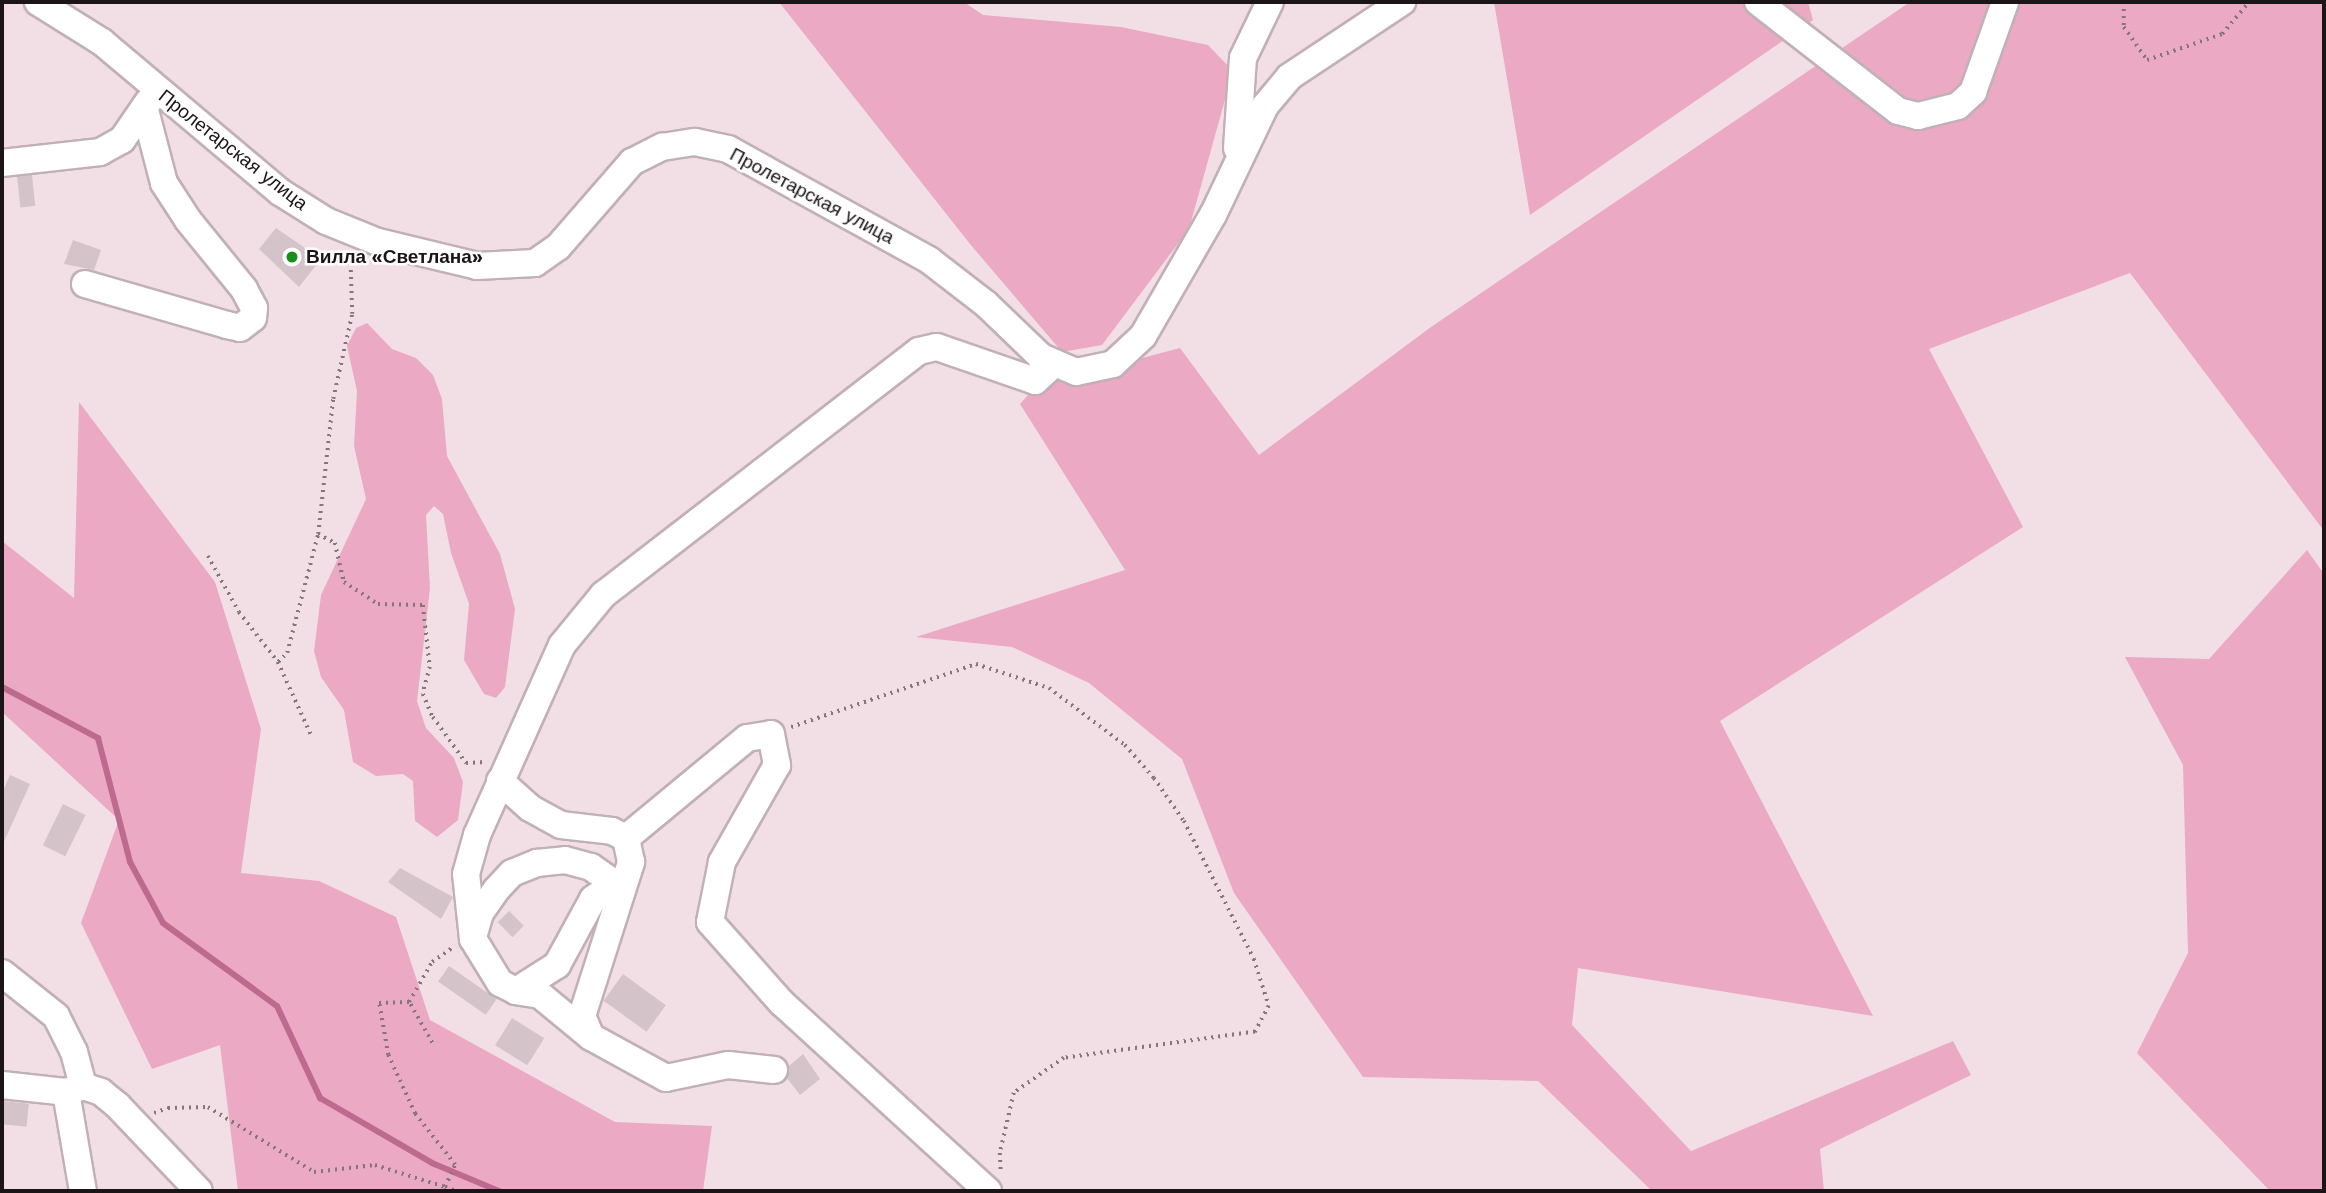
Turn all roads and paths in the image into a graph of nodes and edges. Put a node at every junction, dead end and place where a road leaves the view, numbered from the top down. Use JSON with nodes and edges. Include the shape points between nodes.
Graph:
{"nodes":[{"id":1,"x":38,"y":2,"type":"edge"},
{"id":2,"x":1270,"y":2,"type":"edge"},
{"id":3,"x":1402,"y":2,"type":"edge"},
{"id":4,"x":1758,"y":2,"type":"edge"},
{"id":5,"x":2005,"y":2,"type":"edge"},
{"id":6,"x":2124,"y":2,"type":"edge"},
{"id":7,"x":2249,"y":2,"type":"edge"},
{"id":8,"x":149,"y":98,"type":"junction"},
{"id":9,"x":1236,"y":161,"type":"junction"},
{"id":10,"x":2,"y":163,"type":"edge"},
{"id":11,"x":349,"y":230,"type":"junction"},
{"id":12,"x":85,"y":284,"type":"dead end"},
{"id":13,"x":1041,"y":357,"type":"junction"},
{"id":14,"x":318,"y":534,"type":"junction"},
{"id":15,"x":208,"y":556,"type":"dead end"},
{"id":16,"x":278,"y":662,"type":"junction"},
{"id":17,"x":771,"y":734,"type":"junction"},
{"id":18,"x":312,"y":737,"type":"dead end"},
{"id":19,"x":504,"y":771,"type":"junction"},
{"id":20,"x":626,"y":838,"type":"junction"},
{"id":21,"x":622,"y":889,"type":"junction"},
{"id":22,"x":473,"y":939,"type":"junction"},
{"id":23,"x":2,"y":973,"type":"edge"},
{"id":24,"x":516,"y":991,"type":"junction"},
{"id":25,"x":409,"y":1002,"type":"junction"},
{"id":26,"x":591,"y":1037,"type":"junction"},
{"id":27,"x":432,"y":1043,"type":"dead end"},
{"id":28,"x":774,"y":1070,"type":"dead end"},
{"id":29,"x":2,"y":1085,"type":"edge"},
{"id":30,"x":75,"y":1089,"type":"junction"},
{"id":31,"x":133,"y":1121,"type":"junction"},
{"id":32,"x":995,"y":1185,"type":"edge"},
{"id":33,"x":445,"y":1186,"type":"junction"},
{"id":34,"x":83,"y":1191,"type":"edge"},
{"id":35,"x":199,"y":1191,"type":"edge"},
{"id":36,"x":456,"y":1191,"type":"edge"}],
"edges":[{"from":1,"to":8,"type":"street","name":"Пролетарская улица","via":[[85,29]]},
{"from":2,"to":9,"type":"street","via":[[1243,58]]},
{"from":3,"to":9,"type":"street","name":"Пролетарская улица","via":[[1289,77],[1265,106]]},
{"from":4,"to":5,"type":"street","via":[[1898,111],[1918,116],[1958,106],[1973,92]]},
{"from":6,"to":7,"type":"path","via":[[2124,27],[2147,61],[2222,34]]},
{"from":8,"to":10,"type":"street","via":[[122,140],[100,152]]},
{"from":8,"to":11,"type":"street","name":"Пролетарская улица","via":[[280,192]]},
{"from":8,"to":12,"type":"street","via":[[164,183],[244,289],[254,308],[253,318],[240,328]]},
{"from":9,"to":13,"type":"street","name":"Пролетарская улица","via":[[1182,271],[1129,352],[1096,370],[1076,372]]},
{"from":11,"to":13,"type":"street","name":"Пролетарская улица","via":[[403,249],[477,266],[516,268],[535,263],[558,247],[632,162],[662,147],[695,142],[728,149],[929,260],[986,304]]},
{"from":11,"to":14,"type":"path","via":[[352,314],[333,399]]},
{"from":13,"to":19,"type":"street","via":[[1046,371],[1035,381],[937,347],[919,351],[603,595],[562,645]]},
{"from":14,"to":16,"type":"path","via":[[287,653]]},
{"from":14,"to":19,"type":"path","via":[[335,543],[344,582],[378,604],[423,605],[430,667],[423,694],[432,717],[466,763]]},
{"from":15,"to":16,"type":"path","via":[[239,612]]},
{"from":16,"to":18,"type":"path"},
{"from":17,"to":20,"type":"street","via":[[747,738]]},
{"from":17,"to":32,"type":"street","via":[[777,765],[722,863],[710,922],[782,1003]]},
{"from":17,"to":32,"type":"path","via":[[976,664],[1049,688],[1125,745],[1154,778],[1206,862],[1254,959],[1269,1006],[1255,1032],[1064,1058],[1014,1093]]},
{"from":19,"to":20,"type":"street","via":[[530,808],[561,825],[612,831]]},
{"from":19,"to":22,"type":"street","via":[[467,874]]},
{"from":20,"to":21,"type":"street","via":[[631,862]]},
{"from":21,"to":22,"type":"street","via":[[592,867],[565,860],[537,863],[512,873],[496,890],[480,913]]},
{"from":21,"to":24,"type":"street","via":[[606,890],[593,899],[557,965]]},
{"from":21,"to":26,"type":"street","via":[[582,1016]]},
{"from":22,"to":24,"type":"street","via":[[500,983]]},
{"from":22,"to":25,"type":"path","via":[[432,962]]},
{"from":23,"to":30,"type":"street","via":[[56,1016],[74,1052]]},
{"from":24,"to":26,"type":"street","via":[[540,995]]},
{"from":25,"to":27,"type":"path"},
{"from":25,"to":33,"type":"path","via":[[379,1003],[388,1055],[415,1114],[455,1165]]},
{"from":26,"to":28,"type":"street","via":[[666,1078],[728,1065]]},
{"from":29,"to":30,"type":"street"},
{"from":30,"to":31,"type":"street","via":[[101,1092]]},
{"from":30,"to":34,"type":"street"},
{"from":31,"to":33,"type":"path","via":[[168,1108],[208,1107],[314,1172],[374,1165]]},
{"from":31,"to":35,"type":"street"},
{"from":33,"to":36,"type":"path"}]}
